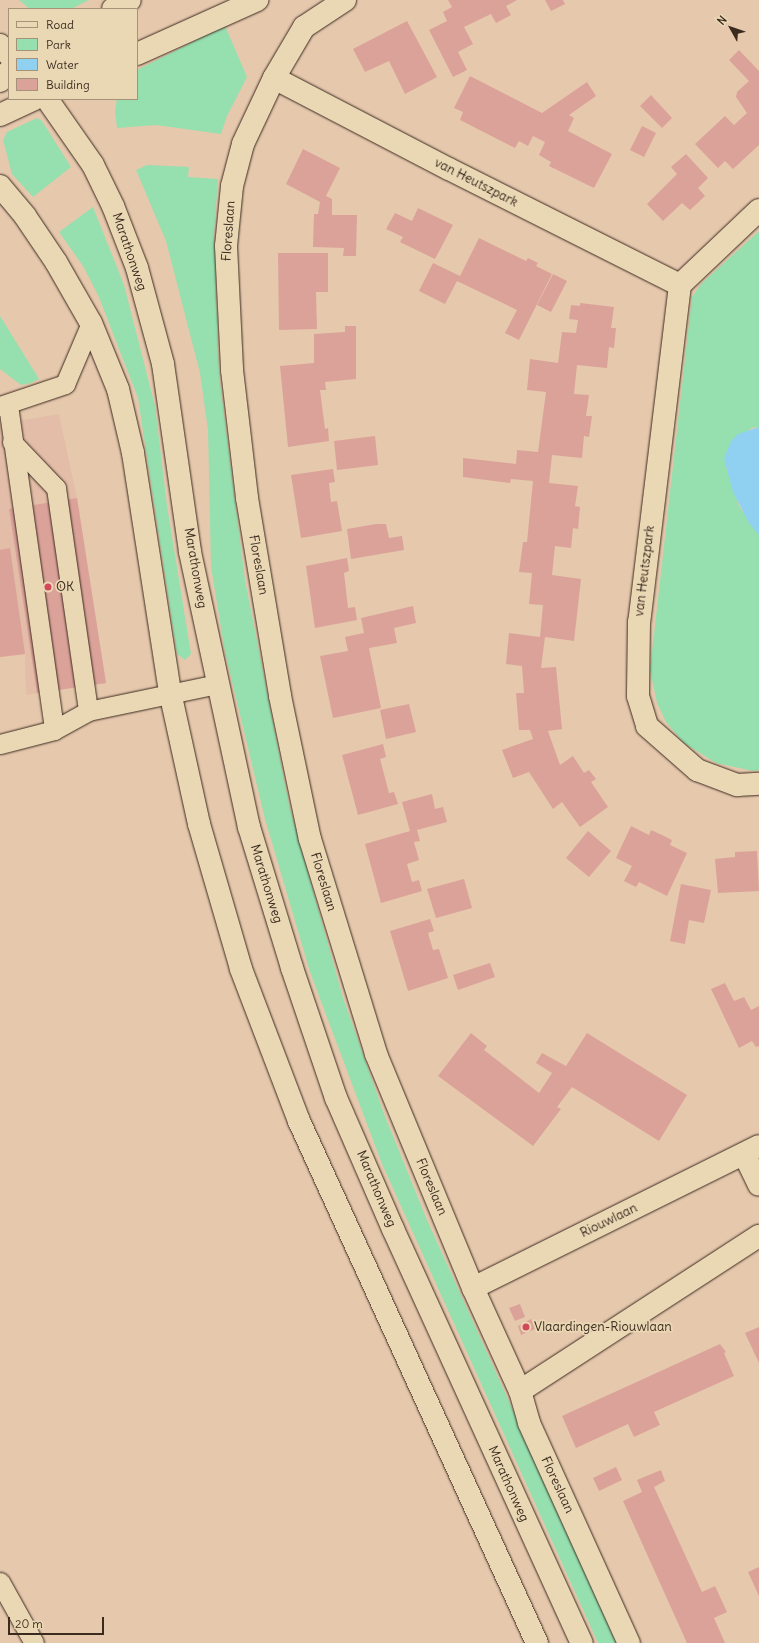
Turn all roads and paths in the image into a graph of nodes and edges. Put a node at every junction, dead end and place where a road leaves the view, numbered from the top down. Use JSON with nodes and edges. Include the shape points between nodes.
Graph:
{"nodes":[{"id":1,"x":130,"y":0,"type":"edge"},
{"id":2,"x":257,"y":0,"type":"edge"},
{"id":3,"x":345,"y":0,"type":"edge"},
{"id":4,"x":115,"y":8,"type":"edge"},
{"id":5,"x":0,"y":45,"type":"edge"},
{"id":6,"x":8,"y":54,"type":"edge"},
{"id":7,"x":138,"y":54,"type":"edge"},
{"id":8,"x":8,"y":72,"type":"edge"},
{"id":9,"x":274,"y":78,"type":"junction"},
{"id":10,"x":0,"y":81,"type":"edge"},
{"id":11,"x":32,"y":100,"type":"edge"},
{"id":12,"x":48,"y":100,"type":"edge"},
{"id":13,"x":0,"y":115,"type":"edge"},
{"id":14,"x":0,"y":186,"type":"edge"},
{"id":15,"x":759,"y":210,"type":"edge"},
{"id":16,"x":680,"y":285,"type":"junction"},
{"id":17,"x":91,"y":323,"type":"junction"},
{"id":18,"x":4,"y":406,"type":"edge"},
{"id":19,"x":12,"y":442,"type":"junction"},
{"id":20,"x":217,"y":684,"type":"junction"},
{"id":21,"x":170,"y":692,"type":"junction"},
{"id":22,"x":88,"y":711,"type":"junction"},
{"id":23,"x":54,"y":730,"type":"junction"},
{"id":24,"x":0,"y":744,"type":"edge"},
{"id":25,"x":759,"y":784,"type":"edge"},
{"id":26,"x":751,"y":1150,"type":"edge"},
{"id":27,"x":759,"y":1185,"type":"edge"},
{"id":28,"x":759,"y":1236,"type":"edge"},
{"id":29,"x":473,"y":1288,"type":"junction"},
{"id":30,"x":520,"y":1391,"type":"junction"},
{"id":31,"x":0,"y":1582,"type":"edge"},
{"id":32,"x":34,"y":1643,"type":"edge"},
{"id":33,"x":537,"y":1643,"type":"edge"},
{"id":34,"x":582,"y":1643,"type":"edge"},
{"id":35,"x":629,"y":1643,"type":"edge"}],
"edges":[{"from":1,"to":4,"type":"street"},
{"from":2,"to":7,"type":"street"},
{"from":3,"to":9,"type":"street","name":"Floreslaan","via":[[304,27]]},
{"from":5,"to":6,"type":"street"},
{"from":8,"to":10,"type":"street"},
{"from":9,"to":16,"type":"street","name":"van Heutszpark","via":[[448,169]]},
{"from":9,"to":29,"type":"street","name":"Floreslaan","via":[[243,144],[232,186],[226,246],[232,370],[249,513],[280,696],[310,839],[376,1054]]},
{"from":11,"to":13,"type":"street"},
{"from":12,"to":20,"type":"street","name":"Marathonweg","via":[[93,165],[138,268],[162,364],[190,552]]},
{"from":14,"to":17,"type":"street","via":[[43,242]]},
{"from":15,"to":16,"type":"street"},
{"from":16,"to":25,"type":"street","name":"van Heutszpark","via":[[639,622],[638,696],[647,726],[697,770],[737,785]]},
{"from":17,"to":18,"type":"lane","via":[[65,384]]},
{"from":17,"to":21,"type":"street","via":[[118,389],[133,453]]},
{"from":18,"to":19,"type":"lane"},
{"from":19,"to":22,"type":"lane","via":[[56,488]]},
{"from":19,"to":23,"type":"lane"},
{"from":20,"to":21,"type":"lane"},
{"from":20,"to":34,"type":"street","name":"Marathonweg","via":[[249,827],[292,968],[336,1098],[396,1236]]},
{"from":21,"to":22,"type":"lane"},
{"from":21,"to":33,"type":"street","via":[[200,824],[241,969],[299,1120]]},
{"from":22,"to":23,"type":"lane"},
{"from":23,"to":24,"type":"lane"},
{"from":26,"to":27,"type":"street","name":"Riouwlaan"},
{"from":26,"to":29,"type":"street","name":"Riouwlaan"},
{"from":28,"to":30,"type":"street"},
{"from":29,"to":30,"type":"street","name":"Floreslaan"},
{"from":30,"to":35,"type":"street","name":"Floreslaan","via":[[529,1424]]},
{"from":31,"to":32,"type":"lane"}]}
